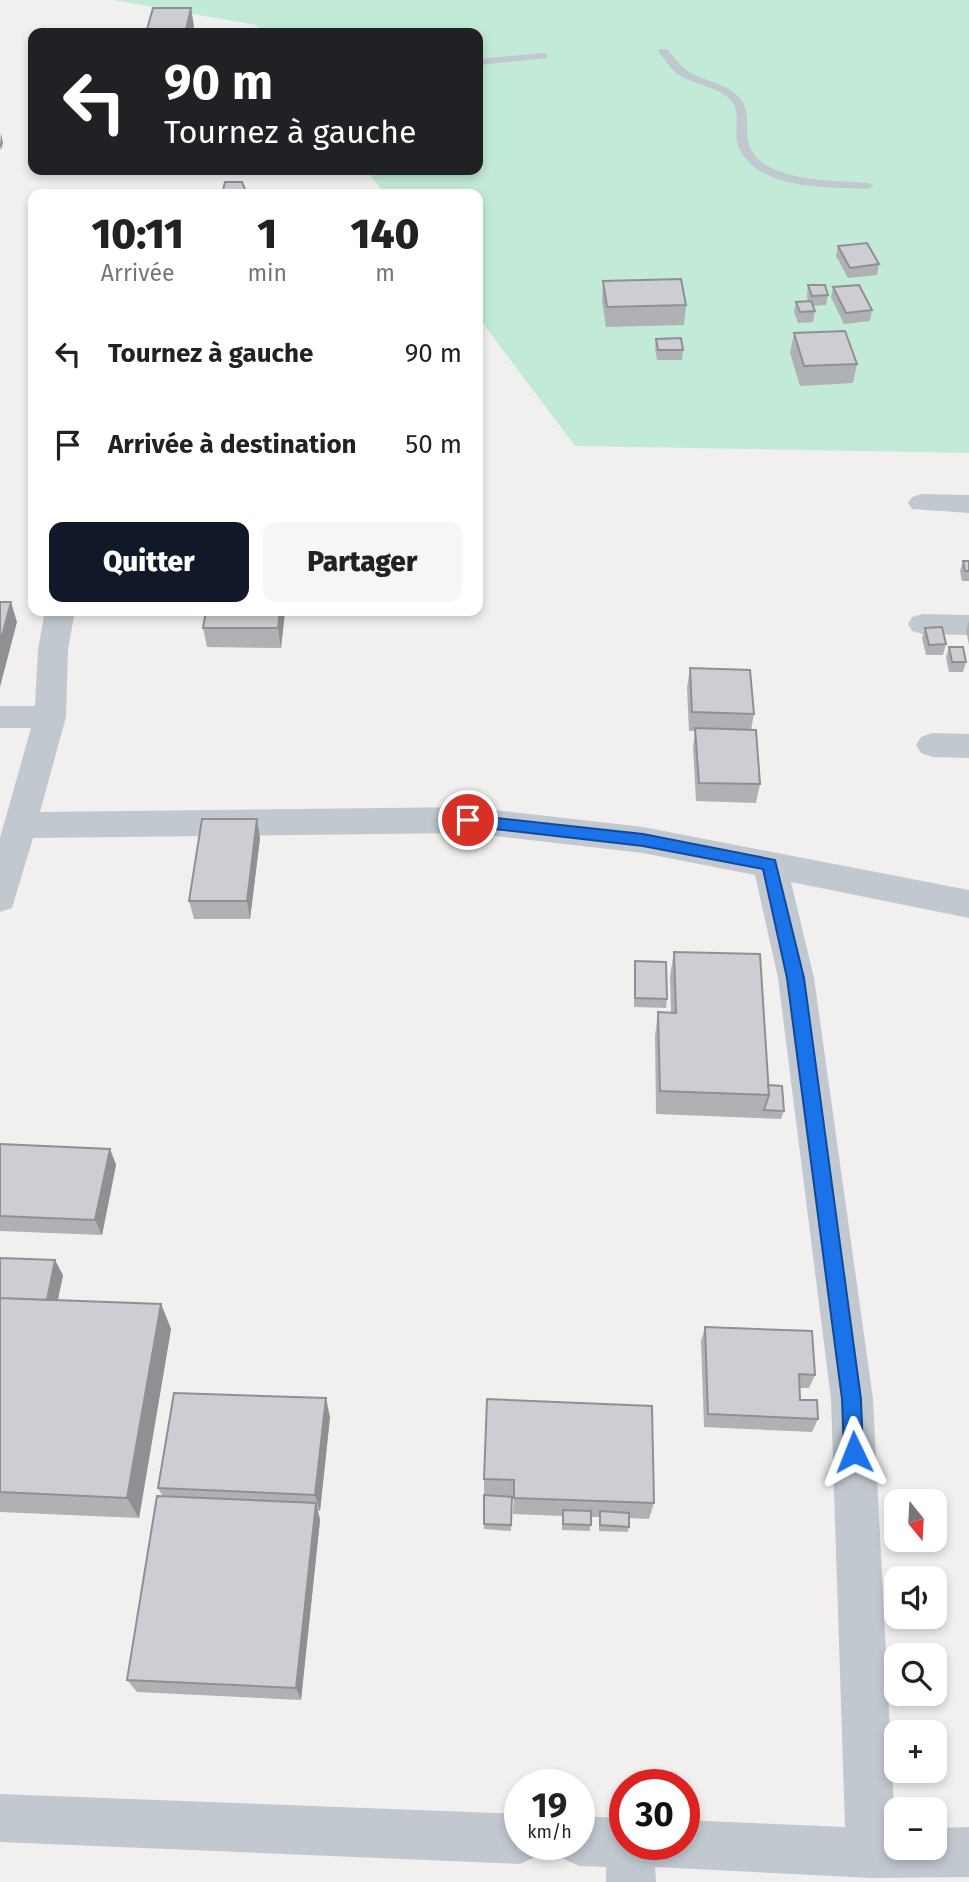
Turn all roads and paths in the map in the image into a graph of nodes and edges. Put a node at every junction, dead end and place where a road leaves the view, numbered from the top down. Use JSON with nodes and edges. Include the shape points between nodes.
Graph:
{"nodes":[{"id":1,"x":663,"y":51,"type":"dead end"},
{"id":2,"x":543,"y":56,"type":"dead end"},
{"id":3,"x":483,"y":62,"type":"edge"},
{"id":4,"x":868,"y":186,"type":"dead end"},
{"id":5,"x":922,"y":503,"type":"dead end"},
{"id":6,"x":969,"y":504,"type":"edge"},
{"id":7,"x":59,"y":616,"type":"edge"},
{"id":8,"x":923,"y":624,"type":"dead end"},
{"id":9,"x":969,"y":625,"type":"edge"},
{"id":10,"x":0,"y":717,"type":"edge"},
{"id":11,"x":50,"y":717,"type":"junction"},
{"id":12,"x":932,"y":745,"type":"dead end"},
{"id":13,"x":969,"y":746,"type":"edge"},
{"id":14,"x":20,"y":825,"type":"junction"},
{"id":15,"x":770,"y":865,"type":"junction"},
{"id":16,"x":0,"y":898,"type":"edge"},
{"id":17,"x":969,"y":904,"type":"edge"},
{"id":18,"x":0,"y":1818,"type":"edge"},
{"id":19,"x":504,"y":1838,"type":"edge"},
{"id":20,"x":700,"y":1846,"type":"edge"},
{"id":21,"x":969,"y":1852,"type":"edge"},
{"id":22,"x":871,"y":1853,"type":"junction"},
{"id":23,"x":629,"y":1860,"type":"edge"},
{"id":24,"x":631,"y":1882,"type":"edge"}],
"edges":[{"from":1,"to":4,"type":"lane","via":[[683,74],[724,90],[737,102],[743,117],[743,144],[765,169],[792,179]]},
{"from":2,"to":3,"type":"lane"},
{"from":5,"to":6,"type":"street"},
{"from":7,"to":11,"type":"street"},
{"from":8,"to":9,"type":"street"},
{"from":10,"to":11,"type":"street"},
{"from":11,"to":14,"type":"street"},
{"from":12,"to":13,"type":"street"},
{"from":14,"to":15,"type":"street","via":[[468,820],[643,840]]},
{"from":14,"to":16,"type":"street"},
{"from":15,"to":17,"type":"street"},
{"from":15,"to":22,"type":"street","via":[[796,978],[852,1399]]},
{"from":18,"to":19,"type":"street"},
{"from":20,"to":22,"type":"street"},
{"from":21,"to":22,"type":"street"},
{"from":23,"to":24,"type":"street"}]}
